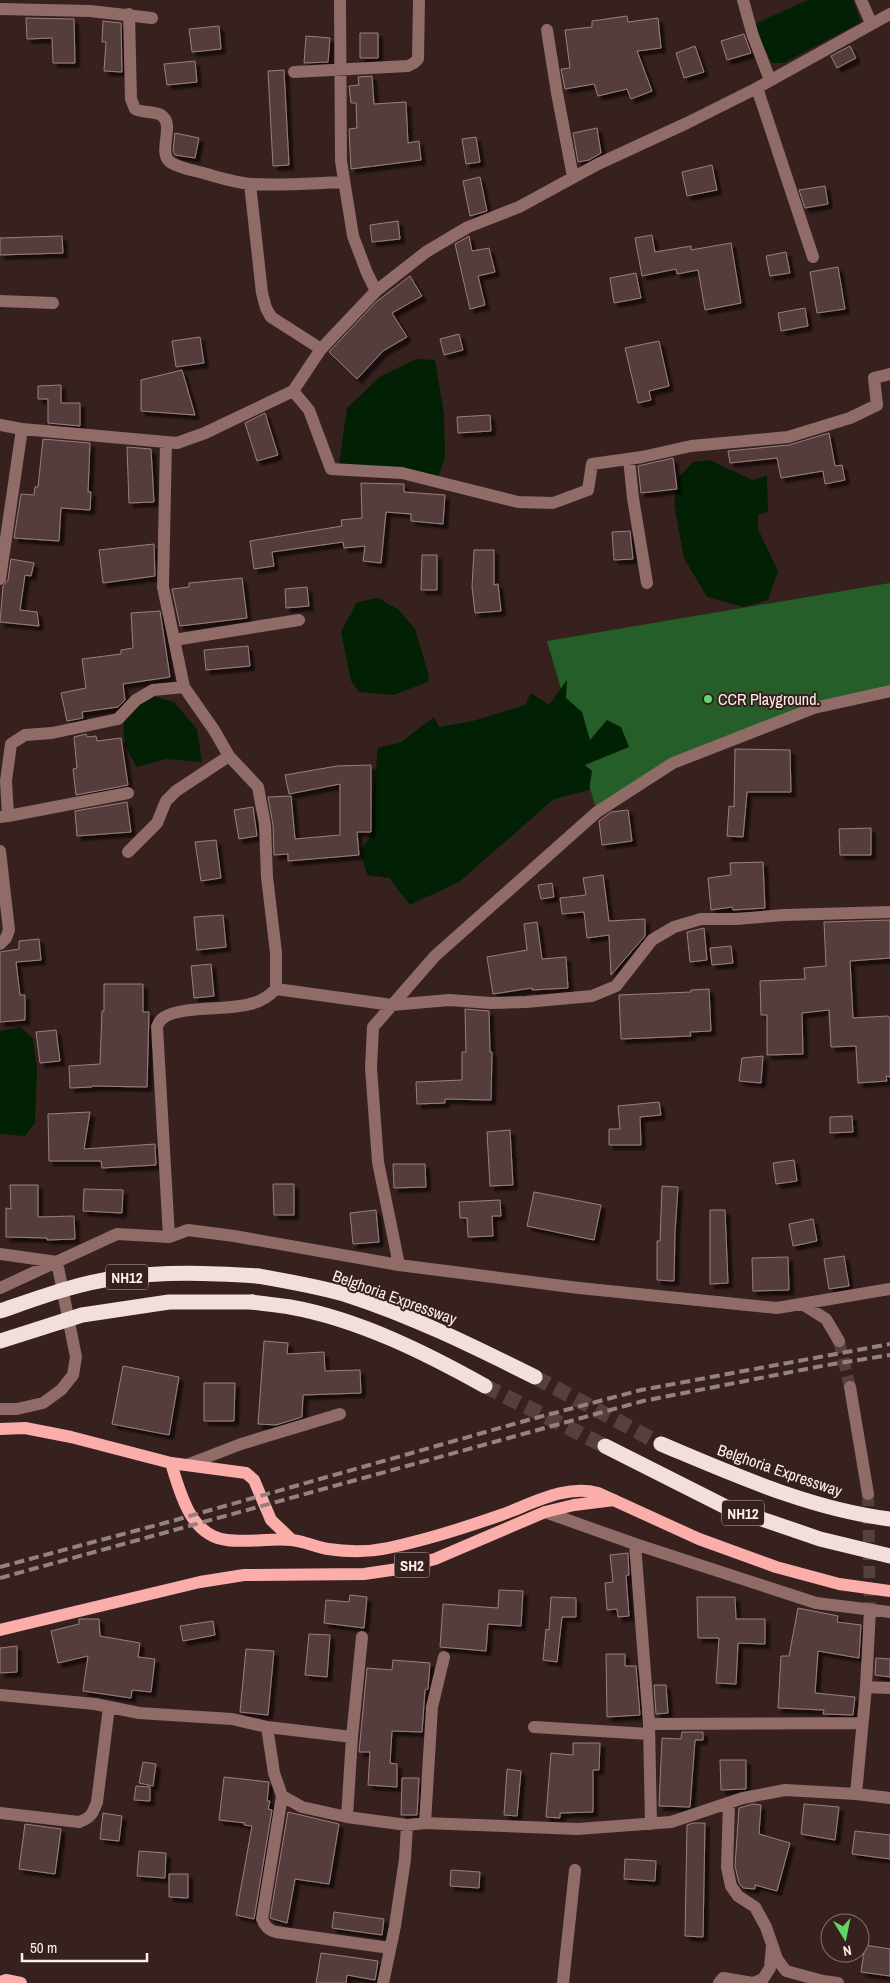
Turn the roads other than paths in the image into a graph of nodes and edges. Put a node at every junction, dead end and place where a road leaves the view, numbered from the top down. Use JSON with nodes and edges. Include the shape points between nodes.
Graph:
{"nodes":[{"id":1,"x":340,"y":0,"type":"edge"},
{"id":2,"x":419,"y":0,"type":"edge"},
{"id":3,"x":743,"y":0,"type":"edge"},
{"id":4,"x":860,"y":0,"type":"edge"},
{"id":5,"x":0,"y":9,"type":"edge"},
{"id":6,"x":128,"y":14,"type":"junction"},
{"id":7,"x":890,"y":14,"type":"edge"},
{"id":8,"x":152,"y":18,"type":"dead end"},
{"id":9,"x":871,"y":24,"type":"junction"},
{"id":10,"x":547,"y":30,"type":"dead end"},
{"id":11,"x":341,"y":69,"type":"junction"},
{"id":12,"x":294,"y":72,"type":"dead end"},
{"id":13,"x":770,"y":80,"type":"junction"},
{"id":14,"x":756,"y":88,"type":"junction"},
{"id":15,"x":573,"y":177,"type":"junction"},
{"id":16,"x":344,"y":182,"type":"junction"},
{"id":17,"x":250,"y":184,"type":"junction"},
{"id":18,"x":813,"y":257,"type":"dead end"},
{"id":19,"x":376,"y":292,"type":"junction"},
{"id":20,"x":0,"y":301,"type":"edge"},
{"id":21,"x":53,"y":303,"type":"dead end"},
{"id":22,"x":321,"y":349,"type":"junction"},
{"id":23,"x":890,"y":374,"type":"edge"},
{"id":24,"x":293,"y":391,"type":"junction"},
{"id":25,"x":0,"y":425,"type":"edge"},
{"id":26,"x":22,"y":429,"type":"junction"},
{"id":27,"x":166,"y":442,"type":"junction"},
{"id":28,"x":629,"y":459,"type":"junction"},
{"id":29,"x":0,"y":579,"type":"edge"},
{"id":30,"x":647,"y":582,"type":"dead end"},
{"id":31,"x":299,"y":620,"type":"dead end"},
{"id":32,"x":174,"y":640,"type":"junction"},
{"id":33,"x":184,"y":687,"type":"junction"},
{"id":34,"x":890,"y":691,"type":"edge"},
{"id":35,"x":229,"y":756,"type":"junction"},
{"id":36,"x":128,"y":793,"type":"dead end"},
{"id":37,"x":4,"y":816,"type":"edge"},
{"id":38,"x":0,"y":851,"type":"edge"},
{"id":39,"x":128,"y":852,"type":"dead end"},
{"id":40,"x":890,"y":912,"type":"edge"},
{"id":41,"x":0,"y":944,"type":"edge"},
{"id":42,"x":276,"y":989,"type":"junction"},
{"id":43,"x":392,"y":1005,"type":"junction"},
{"id":44,"x":169,"y":1237,"type":"junction"},
{"id":45,"x":0,"y":1254,"type":"edge"},
{"id":46,"x":57,"y":1262,"type":"junction"},
{"id":47,"x":399,"y":1265,"type":"junction"},
{"id":48,"x":0,"y":1288,"type":"edge"},
{"id":49,"x":890,"y":1289,"type":"edge"},
{"id":50,"x":802,"y":1304,"type":"junction"},
{"id":51,"x":0,"y":1311,"type":"edge"},
{"id":52,"x":0,"y":1341,"type":"edge"},
{"id":53,"x":839,"y":1341,"type":"tunnel mouth"},
{"id":54,"x":535,"y":1377,"type":"tunnel mouth"},
{"id":55,"x":485,"y":1386,"type":"tunnel mouth"},
{"id":56,"x":850,"y":1387,"type":"tunnel mouth"},
{"id":57,"x":0,"y":1409,"type":"edge"},
{"id":58,"x":340,"y":1414,"type":"dead end"},
{"id":59,"x":0,"y":1428,"type":"edge"},
{"id":60,"x":661,"y":1444,"type":"tunnel mouth"},
{"id":61,"x":605,"y":1446,"type":"tunnel mouth"},
{"id":62,"x":171,"y":1463,"type":"junction"},
{"id":63,"x":189,"y":1464,"type":"junction"},
{"id":64,"x":868,"y":1494,"type":"tunnel mouth"},
{"id":65,"x":614,"y":1500,"type":"junction"},
{"id":66,"x":545,"y":1512,"type":"junction"},
{"id":67,"x":502,"y":1514,"type":"junction"},
{"id":68,"x":890,"y":1519,"type":"edge"},
{"id":69,"x":507,"y":1527,"type":"junction"},
{"id":70,"x":292,"y":1540,"type":"junction"},
{"id":71,"x":635,"y":1544,"type":"junction"},
{"id":72,"x":890,"y":1556,"type":"edge"},
{"id":73,"x":890,"y":1591,"type":"edge"},
{"id":74,"x":870,"y":1610,"type":"junction"},
{"id":75,"x":890,"y":1612,"type":"edge"},
{"id":76,"x":0,"y":1630,"type":"edge"},
{"id":77,"x":362,"y":1637,"type":"dead end"},
{"id":78,"x":444,"y":1657,"type":"dead end"},
{"id":79,"x":866,"y":1687,"type":"junction"},
{"id":80,"x":890,"y":1688,"type":"edge"},
{"id":81,"x":0,"y":1695,"type":"edge"},
{"id":82,"x":109,"y":1707,"type":"junction"},
{"id":83,"x":862,"y":1723,"type":"junction"},
{"id":84,"x":267,"y":1727,"type":"junction"},
{"id":85,"x":534,"y":1727,"type":"dead end"},
{"id":86,"x":649,"y":1729,"type":"junction"},
{"id":87,"x":352,"y":1737,"type":"junction"},
{"id":88,"x":856,"y":1794,"type":"junction"},
{"id":89,"x":282,"y":1796,"type":"junction"},
{"id":90,"x":890,"y":1798,"type":"edge"},
{"id":91,"x":728,"y":1803,"type":"junction"},
{"id":92,"x":0,"y":1813,"type":"edge"},
{"id":93,"x":347,"y":1817,"type":"junction"},
{"id":94,"x":425,"y":1823,"type":"junction"},
{"id":95,"x":651,"y":1824,"type":"junction"},
{"id":96,"x":407,"y":1825,"type":"junction"},
{"id":97,"x":574,"y":1870,"type":"dead end"},
{"id":98,"x":772,"y":1944,"type":"junction"},
{"id":99,"x":390,"y":1948,"type":"junction"},
{"id":100,"x":0,"y":1982,"type":"edge"},
{"id":101,"x":21,"y":1983,"type":"edge"},
{"id":102,"x":383,"y":1983,"type":"edge"},
{"id":103,"x":563,"y":1983,"type":"edge"},
{"id":104,"x":719,"y":1983,"type":"edge"},
{"id":105,"x":838,"y":1983,"type":"edge"}],
"edges":[{"from":1,"to":11,"type":"street"},
{"from":2,"to":11,"type":"street","via":[[418,59],[414,63],[372,69]]},
{"from":3,"to":13,"type":"street"},
{"from":4,"to":9,"type":"street"},
{"from":5,"to":6,"type":"street"},
{"from":6,"to":8,"type":"street"},
{"from":6,"to":17,"type":"street","via":[[131,99],[135,109],[165,118],[168,159],[186,169]]},
{"from":7,"to":9,"type":"street"},
{"from":9,"to":13,"type":"street"},
{"from":10,"to":15,"type":"street"},
{"from":11,"to":12,"type":"street"},
{"from":11,"to":16,"type":"street"},
{"from":13,"to":14,"type":"street"},
{"from":14,"to":15,"type":"street"},
{"from":14,"to":18,"type":"street"},
{"from":15,"to":19,"type":"street","via":[[519,207],[468,227],[426,252]]},
{"from":16,"to":17,"type":"street"},
{"from":16,"to":19,"type":"street","via":[[353,236]]},
{"from":17,"to":22,"type":"street","via":[[266,308],[271,317]]},
{"from":19,"to":22,"type":"street"},
{"from":20,"to":21,"type":"street"},
{"from":22,"to":24,"type":"street"},
{"from":23,"to":28,"type":"street","via":[[874,378],[877,405],[850,418],[788,437],[691,446]]},
{"from":24,"to":27,"type":"street","via":[[205,433],[177,443]]},
{"from":24,"to":28,"type":"street","via":[[309,410],[331,469],[402,473],[518,502],[553,503],[588,490],[592,464]]},
{"from":25,"to":26,"type":"street"},
{"from":26,"to":27,"type":"street"},
{"from":26,"to":29,"type":"street"},
{"from":27,"to":32,"type":"street","via":[[163,587]]},
{"from":28,"to":30,"type":"street"},
{"from":31,"to":32,"type":"street"},
{"from":32,"to":33,"type":"street"},
{"from":33,"to":35,"type":"street"},
{"from":33,"to":37,"type":"street","via":[[153,690],[136,700],[118,719],[52,733],[25,735],[12,744]]},
{"from":34,"to":43,"type":"street","via":[[814,708],[673,763],[597,812],[435,956]]},
{"from":35,"to":39,"type":"street","via":[[176,791],[166,801],[157,823]]},
{"from":35,"to":42,"type":"street","via":[[258,787],[265,825]]},
{"from":36,"to":37,"type":"street"},
{"from":38,"to":41,"type":"street","via":[[9,930]]},
{"from":40,"to":43,"type":"street","via":[[701,919],[674,927],[652,940],[616,986],[592,996],[526,1002],[449,1000]]},
{"from":42,"to":43,"type":"street"},
{"from":42,"to":44,"type":"street","via":[[269,996],[250,1004],[178,1012],[161,1019],[156,1028]]},
{"from":43,"to":47,"type":"street","via":[[373,1027],[372,1068],[378,1162]]},
{"from":44,"to":46,"type":"street","via":[[117,1234]]},
{"from":44,"to":47,"type":"street","via":[[188,1230]]},
{"from":45,"to":46,"type":"street"},
{"from":46,"to":48,"type":"street"},
{"from":46,"to":57,"type":"street","via":[[76,1357],[73,1375],[61,1390],[43,1403]]},
{"from":47,"to":50,"type":"street","via":[[776,1308]]},
{"from":49,"to":50,"type":"street"},
{"from":50,"to":53,"type":"street","via":[[826,1319]]},
{"from":51,"to":54,"type":"highway","name":"Belghoria Expressway","number":"NH12","bridge":true,"via":[[60,1291],[117,1278],[191,1272],[258,1276],[343,1294],[388,1310],[439,1330]]},
{"from":52,"to":55,"type":"highway","number":"NH12","bridge":true,"via":[[82,1315],[169,1302],[252,1302],[291,1307],[366,1329],[446,1364]]},
{"from":56,"to":64,"type":"street"},
{"from":58,"to":63,"type":"street","via":[[241,1444]]},
{"from":59,"to":62,"type":"main road","number":"SH2","via":[[25,1428],[71,1437]]},
{"from":60,"to":68,"type":"highway","name":"Belghoria Expressway","number":"NH12","via":[[815,1503]]},
{"from":61,"to":72,"type":"highway","number":"NH12","via":[[724,1506],[820,1540]]},
{"from":62,"to":63,"type":"main road","number":"SH2"},
{"from":62,"to":70,"type":"main road","via":[[182,1498],[197,1524],[205,1531],[226,1540]]},
{"from":63,"to":70,"type":"main road","number":"SH2","via":[[246,1473],[254,1480],[271,1520]]},
{"from":65,"to":66,"type":"main road","number":"SH2"},
{"from":65,"to":67,"type":"main road","number":"SH2","via":[[587,1490],[574,1490]]},
{"from":65,"to":73,"type":"main road","number":"SH2","via":[[699,1539],[776,1567],[839,1584]]},
{"from":66,"to":69,"type":"main road","number":"SH2"},
{"from":66,"to":71,"type":"street"},
{"from":67,"to":69,"type":"main road"},
{"from":67,"to":70,"type":"main road","number":"SH2","via":[[387,1548],[328,1549]]},
{"from":69,"to":76,"type":"main road","number":"SH2","via":[[435,1558],[398,1569],[364,1574],[244,1575],[200,1582]]},
{"from":71,"to":74,"type":"street","via":[[816,1603]]},
{"from":71,"to":86,"type":"street"},
{"from":74,"to":75,"type":"street"},
{"from":74,"to":79,"type":"street"},
{"from":77,"to":87,"type":"street"},
{"from":78,"to":94,"type":"street","via":[[432,1706]]},
{"from":79,"to":80,"type":"street"},
{"from":79,"to":83,"type":"street"},
{"from":81,"to":82,"type":"street"},
{"from":82,"to":84,"type":"street","via":[[139,1713],[232,1719]]},
{"from":82,"to":92,"type":"street","via":[[96,1802],[88,1819],[79,1822]]},
{"from":83,"to":86,"type":"street"},
{"from":83,"to":88,"type":"street"},
{"from":84,"to":87,"type":"street"},
{"from":84,"to":89,"type":"street","via":[[274,1773]]},
{"from":85,"to":86,"type":"street"},
{"from":86,"to":95,"type":"street"},
{"from":87,"to":93,"type":"street"},
{"from":88,"to":90,"type":"street"},
{"from":88,"to":91,"type":"street","via":[[785,1790]]},
{"from":89,"to":93,"type":"street","via":[[302,1807]]},
{"from":89,"to":99,"type":"street","via":[[262,1919],[265,1926],[276,1932]]},
{"from":91,"to":95,"type":"street","via":[[671,1822]]},
{"from":91,"to":98,"type":"street","via":[[731,1886],[738,1896],[755,1907]]},
{"from":93,"to":96,"type":"street"},
{"from":94,"to":95,"type":"street","via":[[578,1829]]},
{"from":94,"to":96,"type":"street"},
{"from":96,"to":99,"type":"street","via":[[405,1859]]},
{"from":97,"to":103,"type":"street"},
{"from":98,"to":104,"type":"street","via":[[770,1968],[760,1982],[723,1978]]},
{"from":98,"to":105,"type":"street","via":[[786,1971]]},
{"from":99,"to":102,"type":"street"},
{"from":100,"to":101,"type":"main road"}]}
